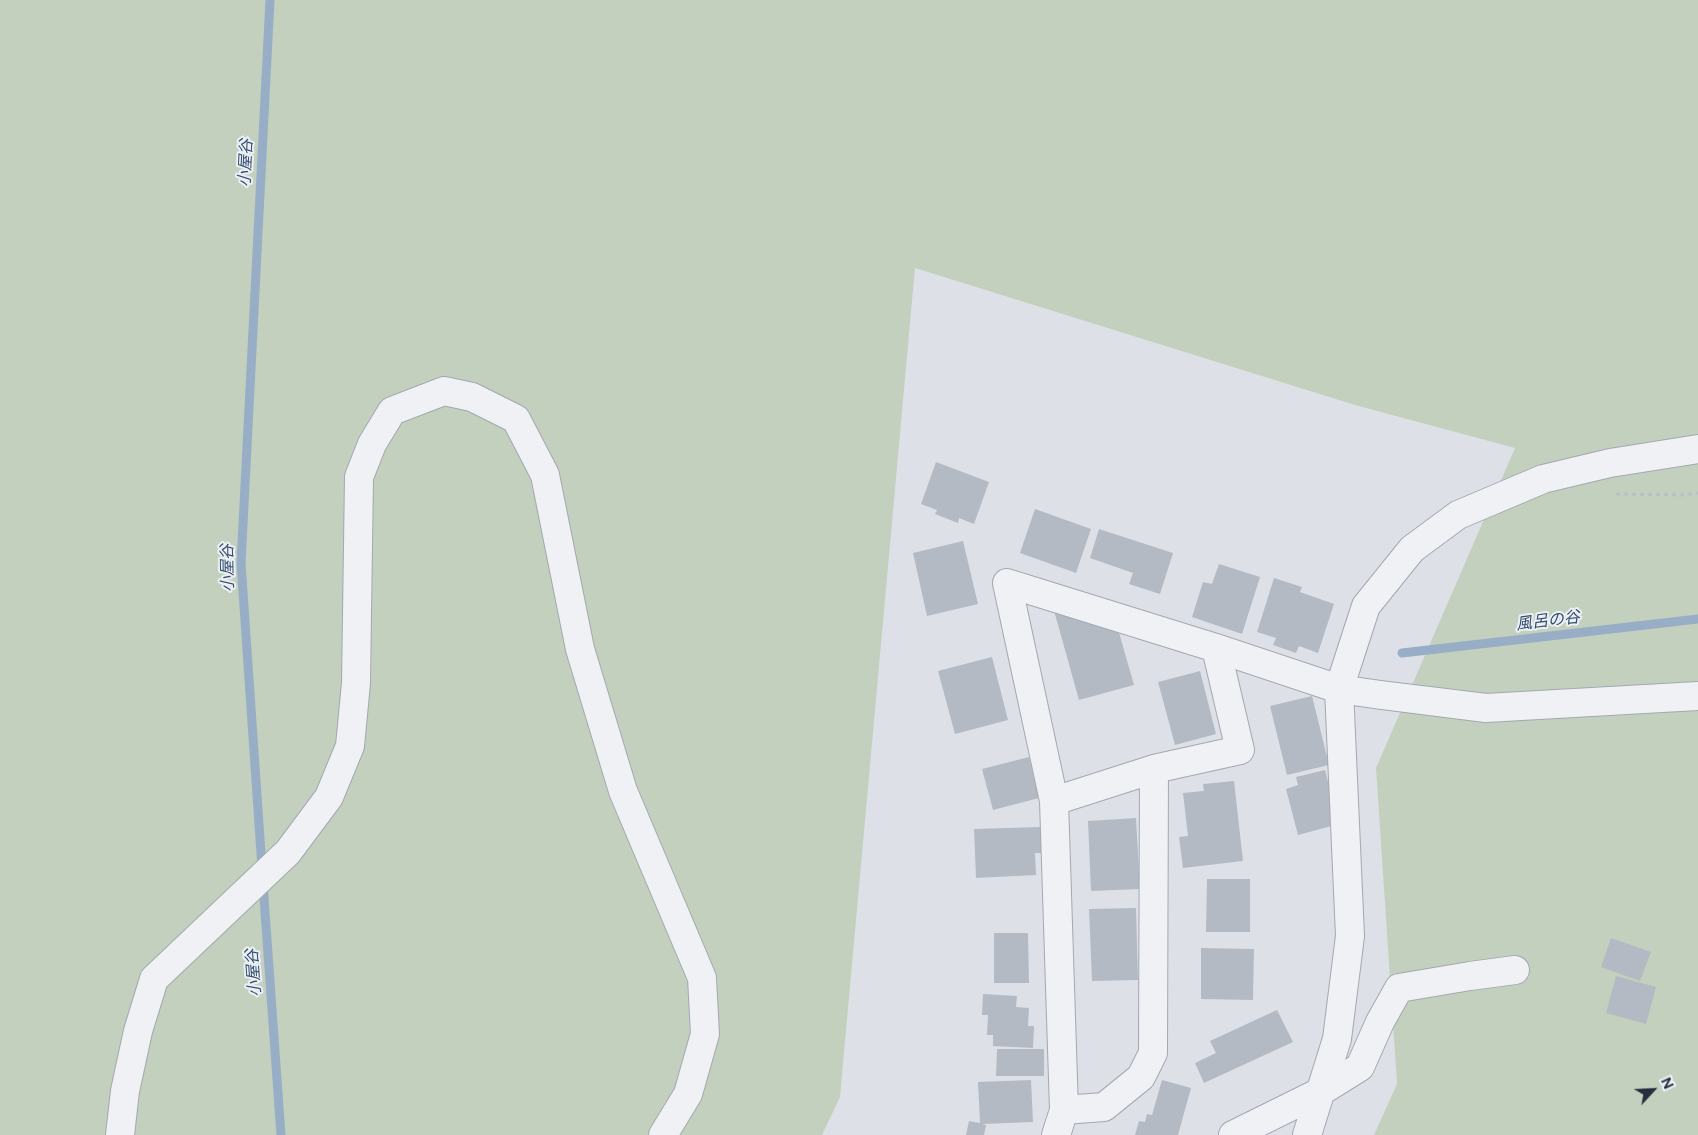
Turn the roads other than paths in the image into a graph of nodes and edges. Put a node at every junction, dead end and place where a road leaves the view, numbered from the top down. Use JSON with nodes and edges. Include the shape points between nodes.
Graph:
{"nodes":[{"id":1,"x":1698,"y":450,"type":"edge"},
{"id":2,"x":1216,"y":648,"type":"junction"},
{"id":3,"x":1339,"y":689,"type":"junction"},
{"id":4,"x":1698,"y":696,"type":"edge"},
{"id":5,"x":1154,"y":769,"type":"junction"},
{"id":6,"x":1054,"y":801,"type":"junction"},
{"id":7,"x":1515,"y":970,"type":"dead end"},
{"id":8,"x":1320,"y":1092,"type":"junction"},
{"id":9,"x":1060,"y":1122,"type":"edge"},
{"id":10,"x":120,"y":1135,"type":"edge"},
{"id":11,"x":663,"y":1135,"type":"edge"},
{"id":12,"x":1233,"y":1135,"type":"edge"},
{"id":13,"x":1307,"y":1135,"type":"edge"}],
"edges":[{"from":1,"to":3,"type":"street","via":[[1610,463],[1543,479],[1458,515],[1412,548],[1366,606]]},
{"from":2,"to":3,"type":"street"},
{"from":2,"to":5,"type":"street","via":[[1240,750]]},
{"from":2,"to":6,"type":"street","via":[[1007,583]]},
{"from":3,"to":4,"type":"street","via":[[1486,708]]},
{"from":3,"to":8,"type":"street","via":[[1350,936],[1336,1039]]},
{"from":5,"to":6,"type":"street"},
{"from":5,"to":9,"type":"street","via":[[1153,1053],[1141,1077],[1104,1107]]},
{"from":6,"to":9,"type":"street"},
{"from":7,"to":8,"type":"street","via":[[1399,988],[1360,1067]]},
{"from":8,"to":12,"type":"street"},
{"from":8,"to":13,"type":"street"},
{"from":10,"to":11,"type":"street","via":[[125,1091],[138,1031],[154,979],[288,852],[329,798],[351,737],[356,683],[359,477],[372,444],[392,411],[444,391],[472,397],[516,420],[544,475],[580,649],[623,791],[702,978],[705,1034],[688,1094]]}]}
